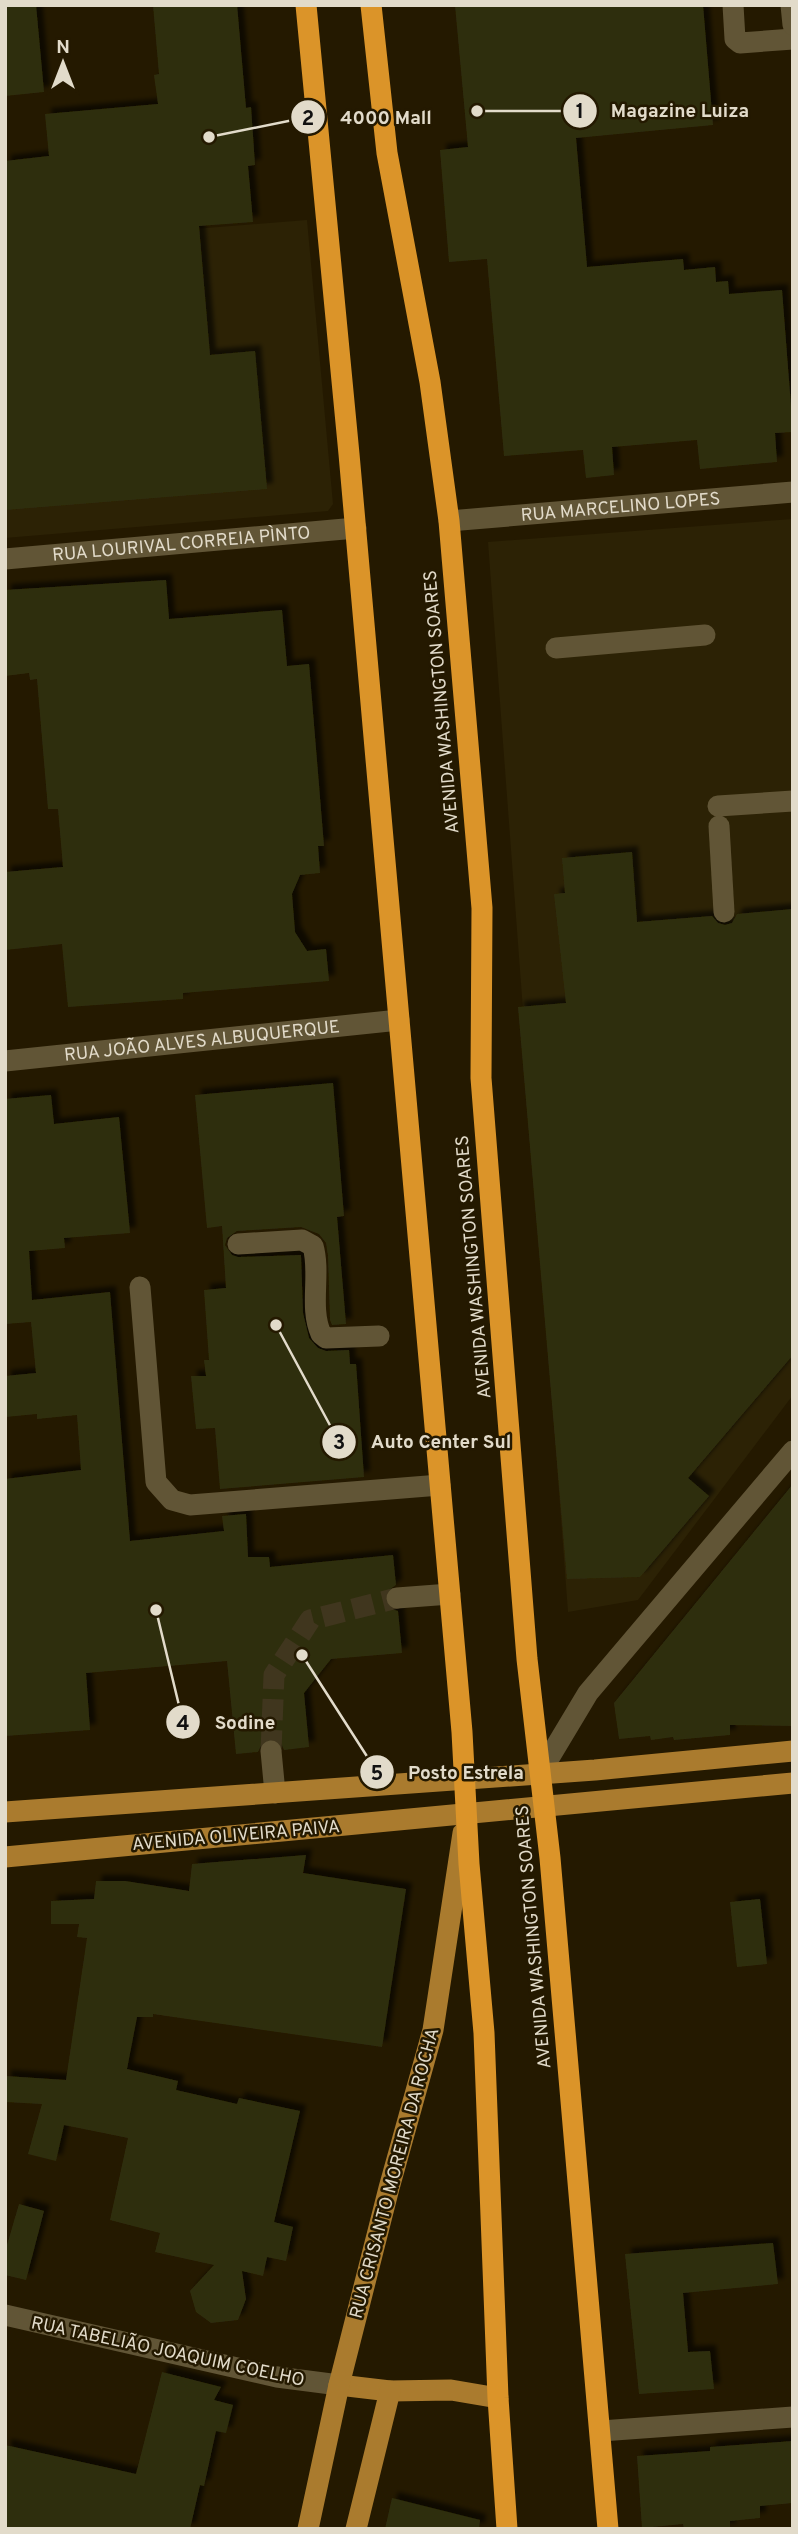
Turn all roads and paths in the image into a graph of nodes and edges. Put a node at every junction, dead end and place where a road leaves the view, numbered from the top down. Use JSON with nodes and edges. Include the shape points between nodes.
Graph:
{"nodes":[{"id":1,"x":306,"y":5,"type":"edge"},
{"id":2,"x":371,"y":5,"type":"edge"},
{"id":3,"x":733,"y":5,"type":"edge"},
{"id":4,"x":791,"y":5,"type":"edge"},
{"id":5,"x":793,"y":25,"type":"edge"},
{"id":6,"x":793,"y":39,"type":"edge"},
{"id":7,"x":793,"y":492,"type":"edge"},
{"id":8,"x":449,"y":521,"type":"junction"},
{"id":9,"x":356,"y":528,"type":"junction"},
{"id":10,"x":5,"y":559,"type":"edge"},
{"id":11,"x":705,"y":635,"type":"dead end"},
{"id":12,"x":556,"y":648,"type":"dead end"},
{"id":13,"x":793,"y":801,"type":"edge"},
{"id":14,"x":724,"y":912,"type":"dead end"},
{"id":15,"x":399,"y":1020,"type":"junction"},
{"id":16,"x":5,"y":1061,"type":"edge"},
{"id":17,"x":238,"y":1244,"type":"dead end"},
{"id":18,"x":140,"y":1287,"type":"dead end"},
{"id":19,"x":379,"y":1336,"type":"dead end"},
{"id":20,"x":793,"y":1451,"type":"edge"},
{"id":21,"x":440,"y":1485,"type":"junction"},
{"id":22,"x":450,"y":1594,"type":"junction"},
{"id":23,"x":397,"y":1598,"type":"tunnel mouth"},
{"id":24,"x":271,"y":1751,"type":"tunnel mouth"},
{"id":25,"x":793,"y":1751,"type":"edge"},
{"id":26,"x":540,"y":1773,"type":"junction"},
{"id":27,"x":464,"y":1778,"type":"junction"},
{"id":28,"x":793,"y":1783,"type":"edge"},
{"id":29,"x":275,"y":1793,"type":"junction"},
{"id":30,"x":544,"y":1807,"type":"junction"},
{"id":31,"x":5,"y":1812,"type":"edge"},
{"id":32,"x":466,"y":1814,"type":"junction"},
{"id":33,"x":5,"y":1857,"type":"edge"},
{"id":34,"x":5,"y":2315,"type":"edge"},
{"id":35,"x":338,"y":2385,"type":"junction"},
{"id":36,"x":390,"y":2390,"type":"junction"},
{"id":37,"x":498,"y":2398,"type":"junction"},
{"id":38,"x":793,"y":2417,"type":"edge"},
{"id":39,"x":601,"y":2431,"type":"junction"},
{"id":40,"x":308,"y":2529,"type":"edge"},
{"id":41,"x":356,"y":2529,"type":"edge"},
{"id":42,"x":507,"y":2529,"type":"edge"},
{"id":43,"x":608,"y":2529,"type":"edge"}],
"edges":[{"from":1,"to":9,"type":"highway"},
{"from":2,"to":8,"type":"highway","name":"AVENIDA WASHINGTON SOARES","via":[[387,153],[430,382]]},
{"from":3,"to":6,"type":"street","via":[[735,39],[740,43]]},
{"from":4,"to":5,"type":"street"},
{"from":7,"to":8,"type":"street","name":"RUA MARCELINO LOPES"},
{"from":8,"to":26,"type":"highway","name":"AVENIDA WASHINGTON SOARES","via":[[482,908],[481,1078]]},
{"from":9,"to":10,"type":"street","name":"RUA LOURIVAL CORREIA PÌNTO"},
{"from":9,"to":15,"type":"highway"},
{"from":11,"to":12,"type":"street"},
{"from":13,"to":14,"type":"street","via":[[718,816]]},
{"from":15,"to":16,"type":"street","name":"RUA JOÃO ALVES ALBUQUERQUE"},
{"from":15,"to":21,"type":"highway"},
{"from":17,"to":19,"type":"street","via":[[302,1240],[313,1247],[321,1334],[326,1338]]},
{"from":18,"to":21,"type":"street","via":[[156,1482],[172,1500],[190,1506]]},
{"from":20,"to":26,"type":"street","via":[[587,1693]]},
{"from":21,"to":22,"type":"highway"},
{"from":22,"to":23,"type":"street"},
{"from":22,"to":27,"type":"highway"},
{"from":24,"to":29,"type":"street"},
{"from":25,"to":26,"type":"main road"},
{"from":26,"to":27,"type":"main road"},
{"from":26,"to":30,"type":"highway","name":"AVENIDA WASHINGTON SOARES"},
{"from":27,"to":29,"type":"main road"},
{"from":27,"to":32,"type":"highway"},
{"from":28,"to":30,"type":"main road","name":"AVENIDA OLIVEIRA PAIVA"},
{"from":29,"to":31,"type":"main road"},
{"from":30,"to":32,"type":"main road","name":"AVENIDA OLIVEIRA PAIVA"},
{"from":30,"to":39,"type":"highway","name":"AVENIDA WASHINGTON SOARES"},
{"from":32,"to":33,"type":"main road","name":"AVENIDA OLIVEIRA PAIVA"},
{"from":32,"to":35,"type":"main road","name":"RUA CRISANTO MOREIRA DA ROCHA","via":[[433,2030]]},
{"from":32,"to":37,"type":"highway","via":[[484,2033]]},
{"from":34,"to":35,"type":"street","name":"RUA TABELIÃO JOAQUIM COELHO","via":[[277,2377]]},
{"from":35,"to":36,"type":"main road","name":"RUA TABELIÃO JOAQUIM COELHO"},
{"from":35,"to":40,"type":"main road","name":"RUA CRISANTO MOREIRA DA ROCHA"},
{"from":36,"to":37,"type":"main road","name":"RUA TABELIÃO JOAQUIM COELHO","via":[[451,2389]]},
{"from":36,"to":41,"type":"main road"},
{"from":37,"to":42,"type":"highway"},
{"from":38,"to":39,"type":"street"},
{"from":39,"to":43,"type":"highway","name":"AVENIDA WASHINGTON SOARES"}]}
